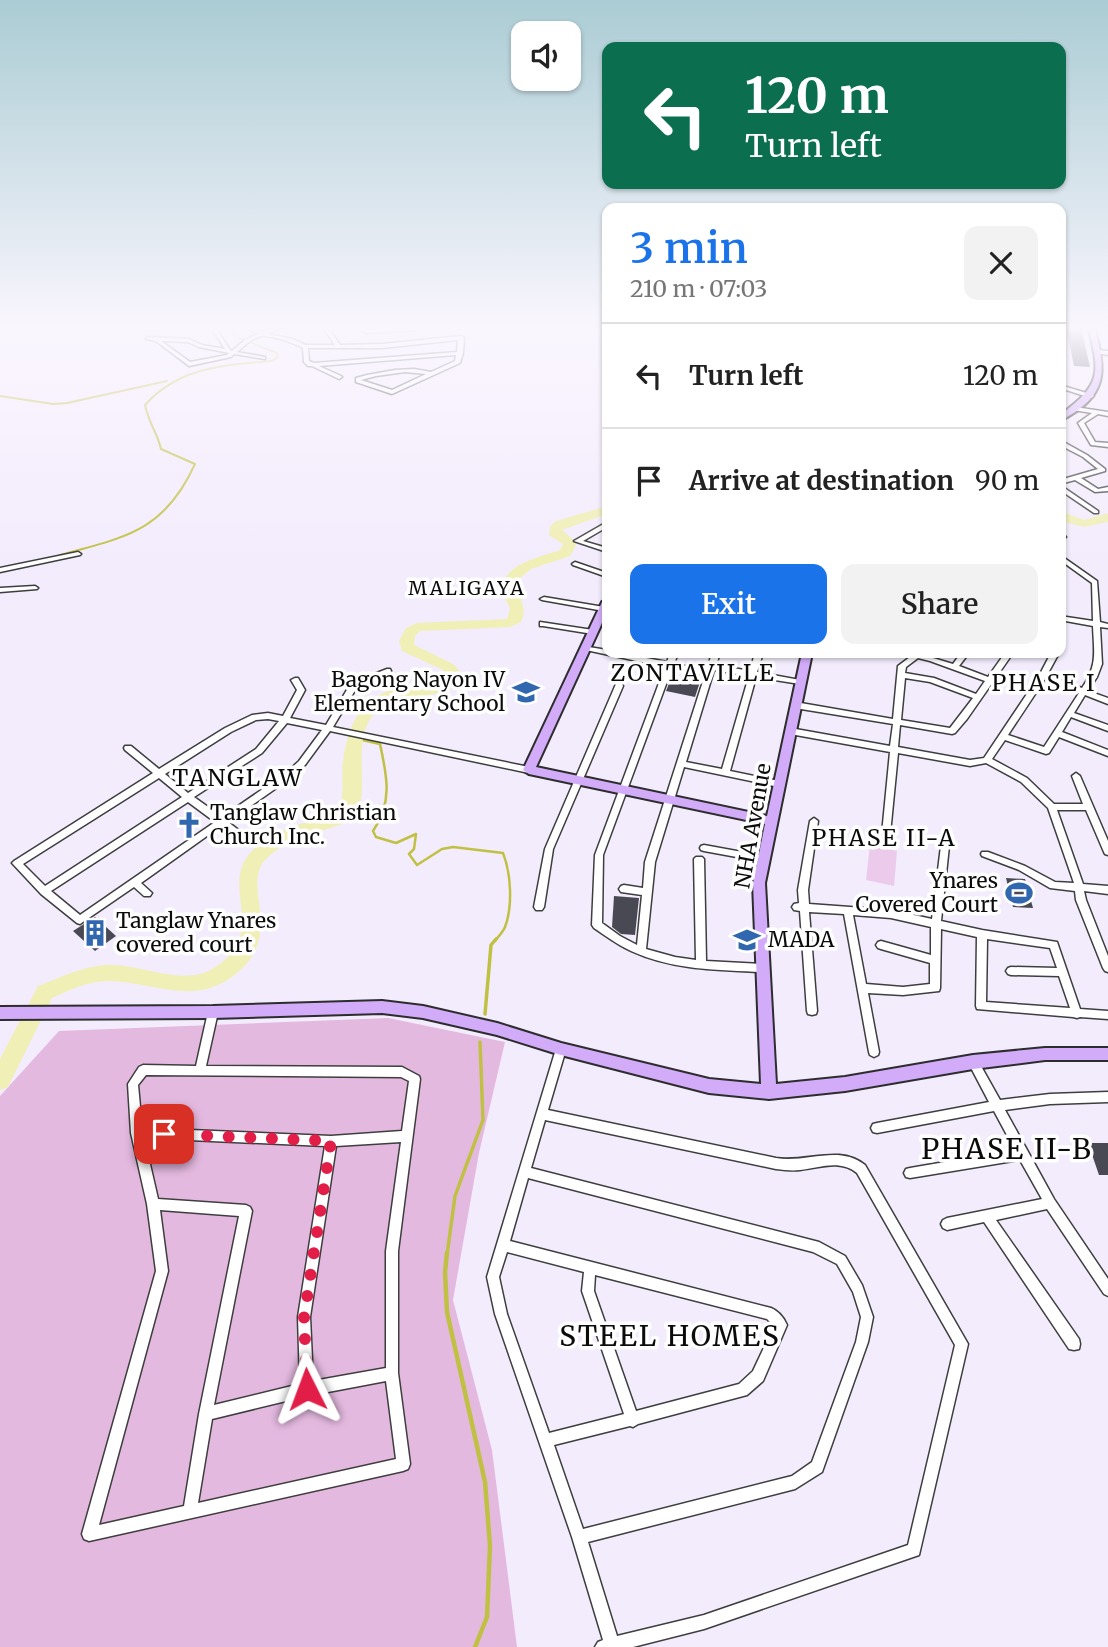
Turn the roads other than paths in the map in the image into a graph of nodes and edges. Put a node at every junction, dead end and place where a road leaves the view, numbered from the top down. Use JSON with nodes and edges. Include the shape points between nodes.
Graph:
{"nodes":[{"id":1,"x":1083,"y":403,"type":"edge"},
{"id":2,"x":1075,"y":409,"type":"junction"},
{"id":3,"x":1098,"y":412,"type":"junction"},
{"id":4,"x":1108,"y":414,"type":"edge"},
{"id":5,"x":1066,"y":415,"type":"edge"},
{"id":6,"x":1066,"y":445,"type":"edge"},
{"id":7,"x":1108,"y":445,"type":"edge"},
{"id":8,"x":1105,"y":473,"type":"edge"},
{"id":9,"x":1076,"y":478,"type":"junction"},
{"id":10,"x":1066,"y":482,"type":"edge"},
{"id":11,"x":1108,"y":489,"type":"edge"},
{"id":12,"x":1066,"y":490,"type":"edge"},
{"id":13,"x":1096,"y":512,"type":"dead end"},
{"id":14,"x":602,"y":526,"type":"edge"},
{"id":15,"x":592,"y":530,"type":"junction"},
{"id":16,"x":602,"y":533,"type":"edge"},
{"id":17,"x":602,"y":548,"type":"edge"},
{"id":18,"x":78,"y":554,"type":"dead end"},
{"id":19,"x":1066,"y":561,"type":"edge"},
{"id":20,"x":575,"y":564,"type":"dead end"},
{"id":21,"x":0,"y":570,"type":"edge"},
{"id":22,"x":602,"y":573,"type":"edge"},
{"id":23,"x":35,"y":588,"type":"dead end"},
{"id":24,"x":0,"y":590,"type":"edge"},
{"id":25,"x":544,"y":599,"type":"dead end"},
{"id":26,"x":602,"y":605,"type":"edge"},
{"id":27,"x":602,"y":612,"type":"edge"},
{"id":28,"x":1066,"y":619,"type":"edge"},
{"id":29,"x":543,"y":624,"type":"dead end"},
{"id":30,"x":1097,"y":624,"type":"junction"},
{"id":31,"x":1108,"y":626,"type":"edge"},
{"id":32,"x":593,"y":632,"type":"junction"},
{"id":33,"x":586,"y":648,"type":"junction"},
{"id":34,"x":602,"y":651,"type":"edge"},
{"id":35,"x":642,"y":658,"type":"edge"},
{"id":36,"x":672,"y":658,"type":"edge"},
{"id":37,"x":714,"y":658,"type":"edge"},
{"id":38,"x":758,"y":658,"type":"edge"},
{"id":39,"x":806,"y":658,"type":"edge"},
{"id":40,"x":913,"y":658,"type":"edge"},
{"id":41,"x":932,"y":658,"type":"edge"},
{"id":42,"x":961,"y":658,"type":"edge"},
{"id":43,"x":1005,"y":658,"type":"edge"},
{"id":44,"x":1052,"y":658,"type":"edge"},
{"id":45,"x":670,"y":663,"type":"junction"},
{"id":46,"x":955,"y":666,"type":"junction"},
{"id":47,"x":709,"y":670,"type":"junction"},
{"id":48,"x":387,"y":671,"type":"dead end"},
{"id":49,"x":753,"y":674,"type":"junction"},
{"id":50,"x":901,"y":675,"type":"junction"},
{"id":51,"x":1043,"y":676,"type":"junction"},
{"id":52,"x":295,"y":680,"type":"dead end"},
{"id":53,"x":990,"y":680,"type":"junction"},
{"id":54,"x":800,"y":682,"type":"junction"},
{"id":55,"x":618,"y":686,"type":"dead end"},
{"id":56,"x":1084,"y":692,"type":"junction"},
{"id":57,"x":977,"y":698,"type":"junction"},
{"id":58,"x":1108,"y":701,"type":"edge"},
{"id":59,"x":795,"y":705,"type":"junction"},
{"id":60,"x":1070,"y":714,"type":"junction"},
{"id":61,"x":286,"y":719,"type":"junction"},
{"id":62,"x":897,"y":720,"type":"junction"},
{"id":63,"x":329,"y":727,"type":"junction"},
{"id":64,"x":1108,"y":728,"type":"edge"},
{"id":65,"x":790,"y":731,"type":"junction"},
{"id":66,"x":1058,"y":733,"type":"junction"},
{"id":67,"x":1003,"y":736,"type":"junction"},
{"id":68,"x":128,"y":748,"type":"dead end"},
{"id":69,"x":895,"y":750,"type":"junction"},
{"id":70,"x":1108,"y":753,"type":"edge"},
{"id":71,"x":987,"y":760,"type":"junction"},
{"id":72,"x":681,"y":764,"type":"junction"},
{"id":73,"x":529,"y":770,"type":"junction"},
{"id":74,"x":725,"y":773,"type":"junction"},
{"id":75,"x":159,"y":774,"type":"junction"},
{"id":76,"x":1076,"y":776,"type":"dead end"},
{"id":77,"x":579,"y":780,"type":"junction"},
{"id":78,"x":779,"y":784,"type":"junction"},
{"id":79,"x":625,"y":790,"type":"junction"},
{"id":80,"x":189,"y":798,"type":"junction"},
{"id":81,"x":671,"y":798,"type":"junction"},
{"id":82,"x":1052,"y":807,"type":"junction"},
{"id":83,"x":1090,"y":807,"type":"junction"},
{"id":84,"x":220,"y":821,"type":"junction"},
{"id":85,"x":771,"y":821,"type":"junction"},
{"id":86,"x":814,"y":821,"type":"dead end"},
{"id":87,"x":886,"y":834,"type":"dead end"},
{"id":88,"x":246,"y":840,"type":"dead end"},
{"id":89,"x":945,"y":846,"type":"dead end"},
{"id":90,"x":704,"y":848,"type":"dead end"},
{"id":91,"x":1108,"y":852,"type":"edge"},
{"id":92,"x":985,"y":854,"type":"dead end"},
{"id":93,"x":699,"y":859,"type":"dead end"},
{"id":94,"x":764,"y":859,"type":"junction"},
{"id":95,"x":134,"y":882,"type":"junction"},
{"id":96,"x":1080,"y":888,"type":"junction"},
{"id":97,"x":624,"y":889,"type":"dead end"},
{"id":98,"x":1108,"y":890,"type":"edge"},
{"id":99,"x":44,"y":891,"type":"junction"},
{"id":100,"x":647,"y":892,"type":"junction"},
{"id":101,"x":147,"y":893,"type":"dead end"},
{"id":102,"x":539,"y":907,"type":"dead end"},
{"id":103,"x":800,"y":907,"type":"junction"},
{"id":104,"x":849,"y":911,"type":"junction"},
{"id":105,"x":936,"y":925,"type":"junction"},
{"id":106,"x":982,"y":934,"type":"junction"},
{"id":107,"x":881,"y":946,"type":"dead end"},
{"id":108,"x":641,"y":951,"type":"junction"},
{"id":109,"x":936,"y":960,"type":"junction"},
{"id":110,"x":701,"y":964,"type":"junction"},
{"id":111,"x":762,"y":968,"type":"junction"},
{"id":112,"x":1108,"y":968,"type":"edge"},
{"id":113,"x":1010,"y":971,"type":"dead end"},
{"id":114,"x":1063,"y":972,"type":"junction"},
{"id":115,"x":862,"y":988,"type":"junction"},
{"id":116,"x":812,"y":1011,"type":"dead end"},
{"id":117,"x":213,"y":1012,"type":"junction"},
{"id":118,"x":0,"y":1013,"type":"edge"},
{"id":119,"x":1077,"y":1014,"type":"junction"},
{"id":120,"x":1108,"y":1015,"type":"edge"},
{"id":121,"x":561,"y":1049,"type":"junction"},
{"id":122,"x":874,"y":1052,"type":"dead end"},
{"id":123,"x":1108,"y":1054,"type":"edge"},
{"id":124,"x":973,"y":1062,"type":"junction"},
{"id":125,"x":200,"y":1070,"type":"junction"},
{"id":126,"x":769,"y":1092,"type":"junction"},
{"id":127,"x":1108,"y":1097,"type":"edge"},
{"id":128,"x":997,"y":1106,"type":"junction"},
{"id":129,"x":542,"y":1114,"type":"junction"},
{"id":130,"x":877,"y":1128,"type":"dead end"},
{"id":131,"x":136,"y":1132,"type":"junction"},
{"id":132,"x":407,"y":1136,"type":"junction"},
{"id":133,"x":331,"y":1141,"type":"junction"},
{"id":134,"x":1022,"y":1154,"type":"junction"},
{"id":135,"x":525,"y":1172,"type":"junction"},
{"id":136,"x":910,"y":1174,"type":"dead end"},
{"id":137,"x":1050,"y":1203,"type":"junction"},
{"id":138,"x":153,"y":1205,"type":"junction"},
{"id":139,"x":987,"y":1216,"type":"junction"},
{"id":140,"x":947,"y":1224,"type":"dead end"},
{"id":141,"x":503,"y":1245,"type":"junction"},
{"id":142,"x":590,"y":1267,"type":"junction"},
{"id":143,"x":1108,"y":1290,"type":"edge"},
{"id":144,"x":1074,"y":1344,"type":"dead end"},
{"id":145,"x":393,"y":1373,"type":"junction"},
{"id":146,"x":307,"y":1389,"type":"junction"},
{"id":147,"x":206,"y":1415,"type":"junction"},
{"id":148,"x":634,"y":1420,"type":"junction"},
{"id":149,"x":545,"y":1441,"type":"junction"},
{"id":150,"x":190,"y":1511,"type":"junction"},
{"id":151,"x":579,"y":1537,"type":"junction"},
{"id":152,"x":608,"y":1646,"type":"edge"}],
"edges":[{"from":1,"to":2,"type":"street"},
{"from":2,"to":3,"type":"street"},
{"from":2,"to":5,"type":"street"},
{"from":3,"to":4,"type":"street"},
{"from":3,"to":7,"type":"street","via":[[1081,423],[1093,444]]},
{"from":6,"to":8,"type":"street"},
{"from":8,"to":9,"type":"street"},
{"from":9,"to":10,"type":"street"},
{"from":9,"to":11,"type":"street","via":[[1097,491]]},
{"from":12,"to":13,"type":"street"},
{"from":14,"to":15,"type":"street"},
{"from":15,"to":16,"type":"street"},
{"from":15,"to":17,"type":"street","via":[[577,541]]},
{"from":18,"to":21,"type":"street"},
{"from":19,"to":30,"type":"street","via":[[1095,582]]},
{"from":20,"to":22,"type":"street"},
{"from":23,"to":24,"type":"street"},
{"from":25,"to":26,"type":"street"},
{"from":27,"to":32,"type":"street"},
{"from":28,"to":30,"type":"street"},
{"from":29,"to":32,"type":"street"},
{"from":30,"to":31,"type":"street"},
{"from":30,"to":56,"type":"street","via":[[1098,664]]},
{"from":32,"to":33,"type":"street"},
{"from":33,"to":34,"type":"street"},
{"from":33,"to":73,"type":"street"},
{"from":35,"to":45,"type":"street"},
{"from":36,"to":45,"type":"street"},
{"from":37,"to":47,"type":"street"},
{"from":38,"to":49,"type":"street"},
{"from":39,"to":54,"type":"street","name":"NHA Avenue"},
{"from":40,"to":50,"type":"street","via":[[904,663]]},
{"from":41,"to":46,"type":"street"},
{"from":42,"to":46,"type":"street"},
{"from":43,"to":53,"type":"street"},
{"from":44,"to":51,"type":"street"},
{"from":45,"to":47,"type":"street"},
{"from":45,"to":79,"type":"street"},
{"from":46,"to":53,"type":"street"},
{"from":47,"to":49,"type":"street"},
{"from":47,"to":72,"type":"street"},
{"from":48,"to":63,"type":"street","via":[[354,685]]},
{"from":49,"to":54,"type":"street"},
{"from":49,"to":74,"type":"street"},
{"from":50,"to":57,"type":"street","via":[[931,680]]},
{"from":50,"to":62,"type":"street"},
{"from":51,"to":56,"type":"street"},
{"from":51,"to":67,"type":"street"},
{"from":52,"to":61,"type":"street","via":[[301,690]]},
{"from":53,"to":57,"type":"street"},
{"from":54,"to":59,"type":"street","name":"NHA Avenue"},
{"from":55,"to":77,"type":"street"},
{"from":56,"to":58,"type":"street"},
{"from":56,"to":60,"type":"street"},
{"from":57,"to":62,"type":"street","via":[[952,730]]},
{"from":59,"to":62,"type":"street"},
{"from":59,"to":65,"type":"street","name":"NHA Avenue"},
{"from":60,"to":64,"type":"street"},
{"from":60,"to":66,"type":"street"},
{"from":61,"to":63,"type":"street"},
{"from":61,"to":75,"type":"street","via":[[255,717]]},
{"from":61,"to":80,"type":"street","via":[[259,751]]},
{"from":62,"to":69,"type":"street"},
{"from":63,"to":73,"type":"street"},
{"from":63,"to":84,"type":"street","via":[[289,775]]},
{"from":65,"to":69,"type":"street"},
{"from":65,"to":78,"type":"street","name":"NHA Avenue"},
{"from":66,"to":67,"type":"street","via":[[1046,751]]},
{"from":66,"to":70,"type":"street"},
{"from":67,"to":71,"type":"street"},
{"from":68,"to":75,"type":"street"},
{"from":69,"to":71,"type":"street","via":[[970,763]]},
{"from":69,"to":87,"type":"street"},
{"from":71,"to":82,"type":"street","via":[[1024,779]]},
{"from":72,"to":74,"type":"street"},
{"from":72,"to":81,"type":"street"},
{"from":73,"to":77,"type":"street"},
{"from":74,"to":78,"type":"street"},
{"from":75,"to":80,"type":"street"},
{"from":75,"to":99,"type":"street","via":[[17,863]]},
{"from":76,"to":83,"type":"street"},
{"from":77,"to":79,"type":"street"},
{"from":77,"to":102,"type":"street","via":[[549,849]]},
{"from":78,"to":85,"type":"street","name":"NHA Avenue"},
{"from":79,"to":81,"type":"street"},
{"from":79,"to":108,"type":"street","via":[[599,855],[597,925]]},
{"from":80,"to":84,"type":"street"},
{"from":80,"to":99,"type":"street"},
{"from":81,"to":85,"type":"street"},
{"from":81,"to":100,"type":"street","via":[[650,862]]},
{"from":82,"to":83,"type":"street"},
{"from":82,"to":96,"type":"street"},
{"from":83,"to":91,"type":"street"},
{"from":84,"to":88,"type":"street"},
{"from":84,"to":95,"type":"street","via":[[198,841]]},
{"from":85,"to":94,"type":"street","name":"NHA Avenue"},
{"from":86,"to":103,"type":"street"},
{"from":89,"to":105,"type":"street"},
{"from":90,"to":94,"type":"street"},
{"from":92,"to":96,"type":"street","via":[[1053,885]]},
{"from":93,"to":110,"type":"street"},
{"from":94,"to":111,"type":"street","name":"NHA Avenue","via":[[760,883]]},
{"from":95,"to":99,"type":"street","via":[[79,920]]},
{"from":95,"to":101,"type":"street"},
{"from":96,"to":98,"type":"street"},
{"from":96,"to":112,"type":"street"},
{"from":97,"to":100,"type":"street"},
{"from":100,"to":108,"type":"street"},
{"from":103,"to":104,"type":"street"},
{"from":103,"to":116,"type":"street"},
{"from":104,"to":105,"type":"street","via":[[891,914]]},
{"from":104,"to":115,"type":"street"},
{"from":105,"to":106,"type":"street"},
{"from":105,"to":109,"type":"street"},
{"from":106,"to":114,"type":"street","via":[[1054,945]]},
{"from":106,"to":119,"type":"street","via":[[981,1006]]},
{"from":107,"to":109,"type":"street"},
{"from":108,"to":110,"type":"street","via":[[667,961]]},
{"from":109,"to":115,"type":"street","via":[[935,988]]},
{"from":110,"to":111,"type":"street"},
{"from":111,"to":126,"type":"street","name":"NHA Avenue"},
{"from":113,"to":114,"type":"street"},
{"from":114,"to":119,"type":"street"},
{"from":115,"to":122,"type":"street"},
{"from":117,"to":118,"type":"street"},
{"from":117,"to":121,"type":"street","via":[[382,1007],[497,1029]]},
{"from":117,"to":125,"type":"street"},
{"from":119,"to":120,"type":"street"},
{"from":121,"to":126,"type":"street","via":[[709,1086]]},
{"from":121,"to":129,"type":"street"},
{"from":123,"to":124,"type":"street","via":[[1045,1054]]},
{"from":124,"to":126,"type":"street"},
{"from":124,"to":128,"type":"street"},
{"from":125,"to":131,"type":"street","via":[[143,1070],[133,1084]]},
{"from":125,"to":132,"type":"street","via":[[402,1072],[415,1080]]},
{"from":127,"to":128,"type":"street"},
{"from":128,"to":130,"type":"street"},
{"from":128,"to":134,"type":"street"},
{"from":129,"to":135,"type":"street"},
{"from":129,"to":152,"type":"street","via":[[792,1165],[853,1162],[962,1344],[914,1550],[704,1622]]},
{"from":131,"to":133,"type":"street"},
{"from":131,"to":138,"type":"street"},
{"from":132,"to":133,"type":"street"},
{"from":132,"to":145,"type":"street","via":[[392,1251]]},
{"from":133,"to":146,"type":"street","via":[[304,1317]]},
{"from":134,"to":136,"type":"street"},
{"from":134,"to":137,"type":"street"},
{"from":135,"to":141,"type":"street"},
{"from":135,"to":151,"type":"street","via":[[815,1246],[841,1260],[867,1317],[817,1468],[795,1482]]},
{"from":137,"to":139,"type":"street"},
{"from":137,"to":143,"type":"street"},
{"from":138,"to":147,"type":"street","via":[[246,1211]]},
{"from":138,"to":150,"type":"street","via":[[162,1271],[89,1534]]},
{"from":139,"to":140,"type":"street"},
{"from":139,"to":144,"type":"street"},
{"from":141,"to":142,"type":"street"},
{"from":141,"to":149,"type":"street","via":[[493,1276],[501,1314]]},
{"from":142,"to":148,"type":"street","via":[[588,1291]]},
{"from":142,"to":148,"type":"street","via":[[771,1314],[781,1325],[758,1376],[741,1390]]},
{"from":145,"to":146,"type":"street"},
{"from":145,"to":150,"type":"street","via":[[402,1464]]},
{"from":146,"to":147,"type":"street"},
{"from":147,"to":150,"type":"street"},
{"from":148,"to":149,"type":"street"},
{"from":149,"to":151,"type":"street"},
{"from":151,"to":152,"type":"street"}]}
